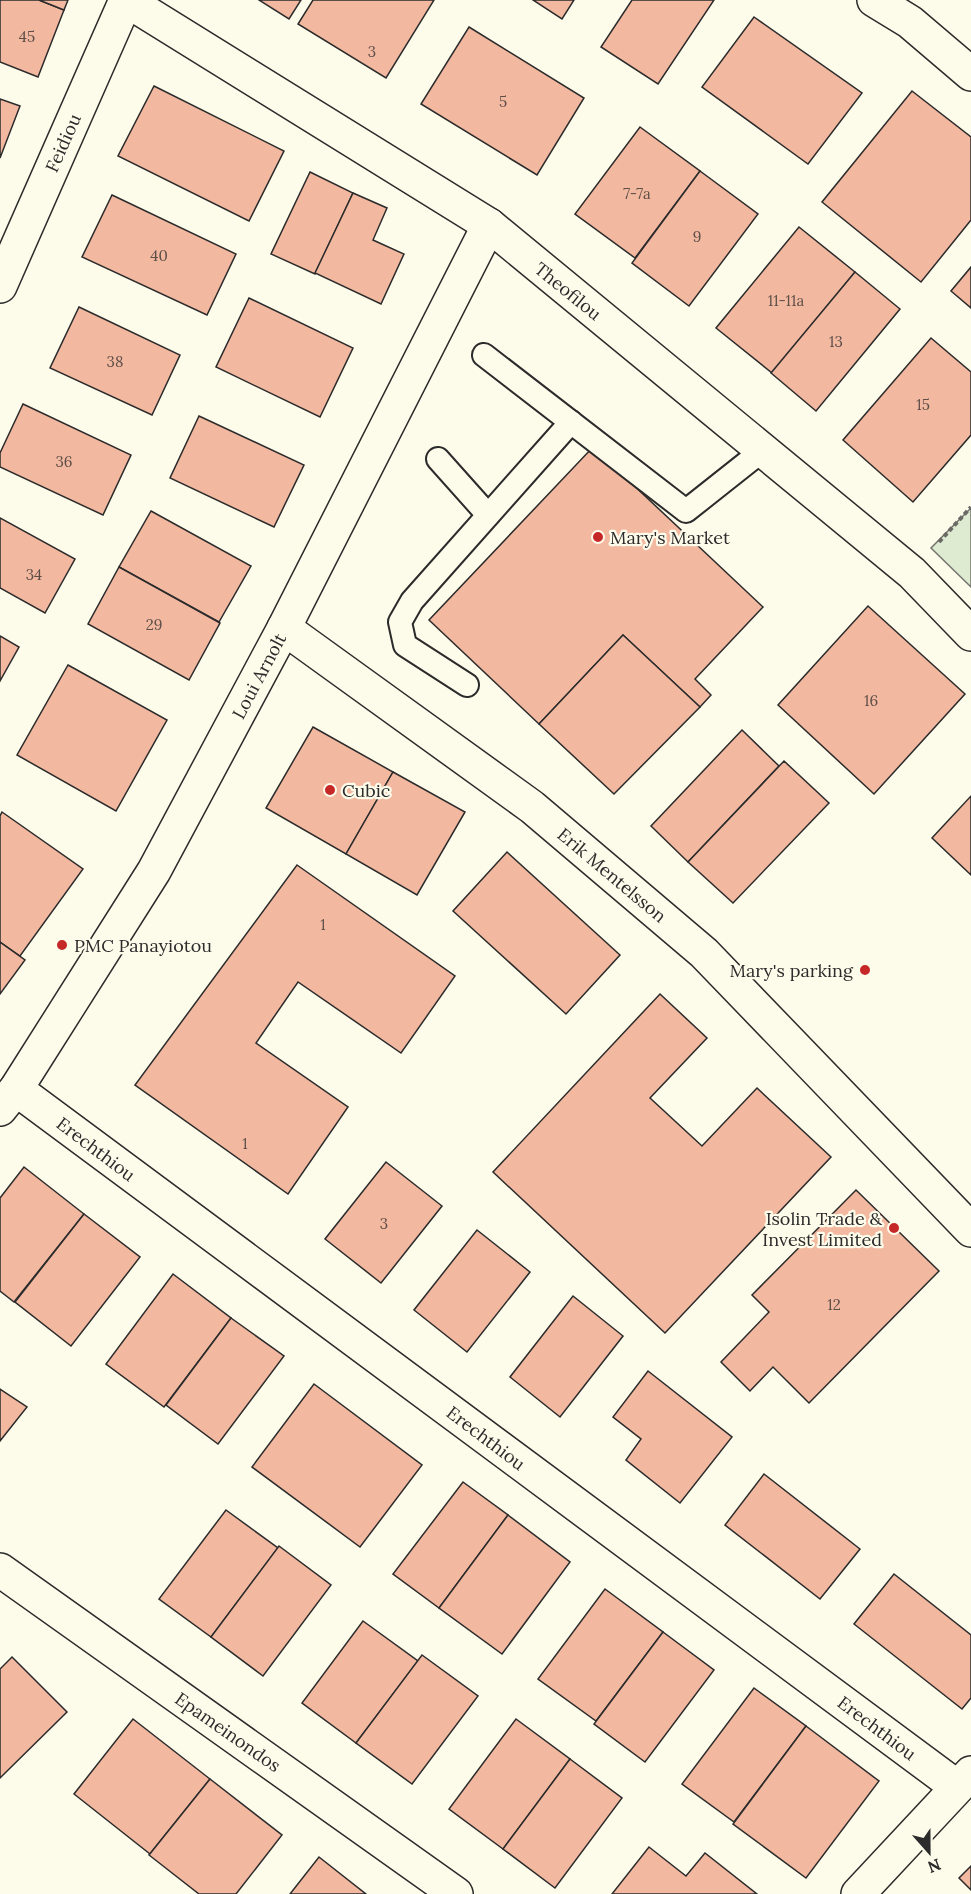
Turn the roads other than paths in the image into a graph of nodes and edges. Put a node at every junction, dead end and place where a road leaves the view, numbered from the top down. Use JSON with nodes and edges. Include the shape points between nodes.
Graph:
{"nodes":[{"id":1,"x":126,"y":0,"type":"edge"},
{"id":2,"x":874,"y":0,"type":"edge"},
{"id":3,"x":971,"y":74,"type":"edge"},
{"id":4,"x":489,"y":225,"type":"junction"},
{"id":5,"x":0,"y":285,"type":"edge"},
{"id":6,"x":484,"y":355,"type":"dead end"},
{"id":7,"x":571,"y":422,"type":"junction"},
{"id":8,"x":763,"y":450,"type":"junction"},
{"id":9,"x":438,"y":459,"type":"dead end"},
{"id":10,"x":488,"y":515,"type":"junction"},
{"id":11,"x":284,"y":628,"type":"junction"},
{"id":12,"x":971,"y":634,"type":"edge"},
{"id":13,"x":467,"y":685,"type":"dead end"},
{"id":14,"x":8,"y":1099,"type":"edge"},
{"id":15,"x":971,"y":1230,"type":"edge"},
{"id":16,"x":0,"y":1570,"type":"edge"},
{"id":17,"x":964,"y":1780,"type":"edge"},
{"id":18,"x":456,"y":1894,"type":"edge"},
{"id":19,"x":858,"y":1894,"type":"edge"}],
"edges":[{"from":1,"to":4,"type":"street","name":"Theofilou"},
{"from":1,"to":5,"type":"street","name":"Feidiou"},
{"from":2,"to":3,"type":"street","via":[[910,22]]},
{"from":4,"to":8,"type":"street","name":"Theofilou"},
{"from":4,"to":11,"type":"street","name":"Loui Arnolt"},
{"from":6,"to":7,"type":"lane"},
{"from":7,"to":8,"type":"lane","via":[[686,511]]},
{"from":7,"to":10,"type":"lane"},
{"from":8,"to":12,"type":"street","name":"Theofilou","via":[[912,573]]},
{"from":9,"to":10,"type":"lane"},
{"from":10,"to":13,"type":"lane","via":[[412,602],[400,622],[405,645]]},
{"from":11,"to":14,"type":"street","name":"Loui Arnolt","via":[[154,871]]},
{"from":11,"to":15,"type":"street","name":"Erik Mentelsson","via":[[532,807],[704,953]]},
{"from":14,"to":17,"type":"street","name":"Erechthiou"},
{"from":16,"to":18,"type":"street","name":"Epameinondos"},
{"from":17,"to":19,"type":"street"}]}
